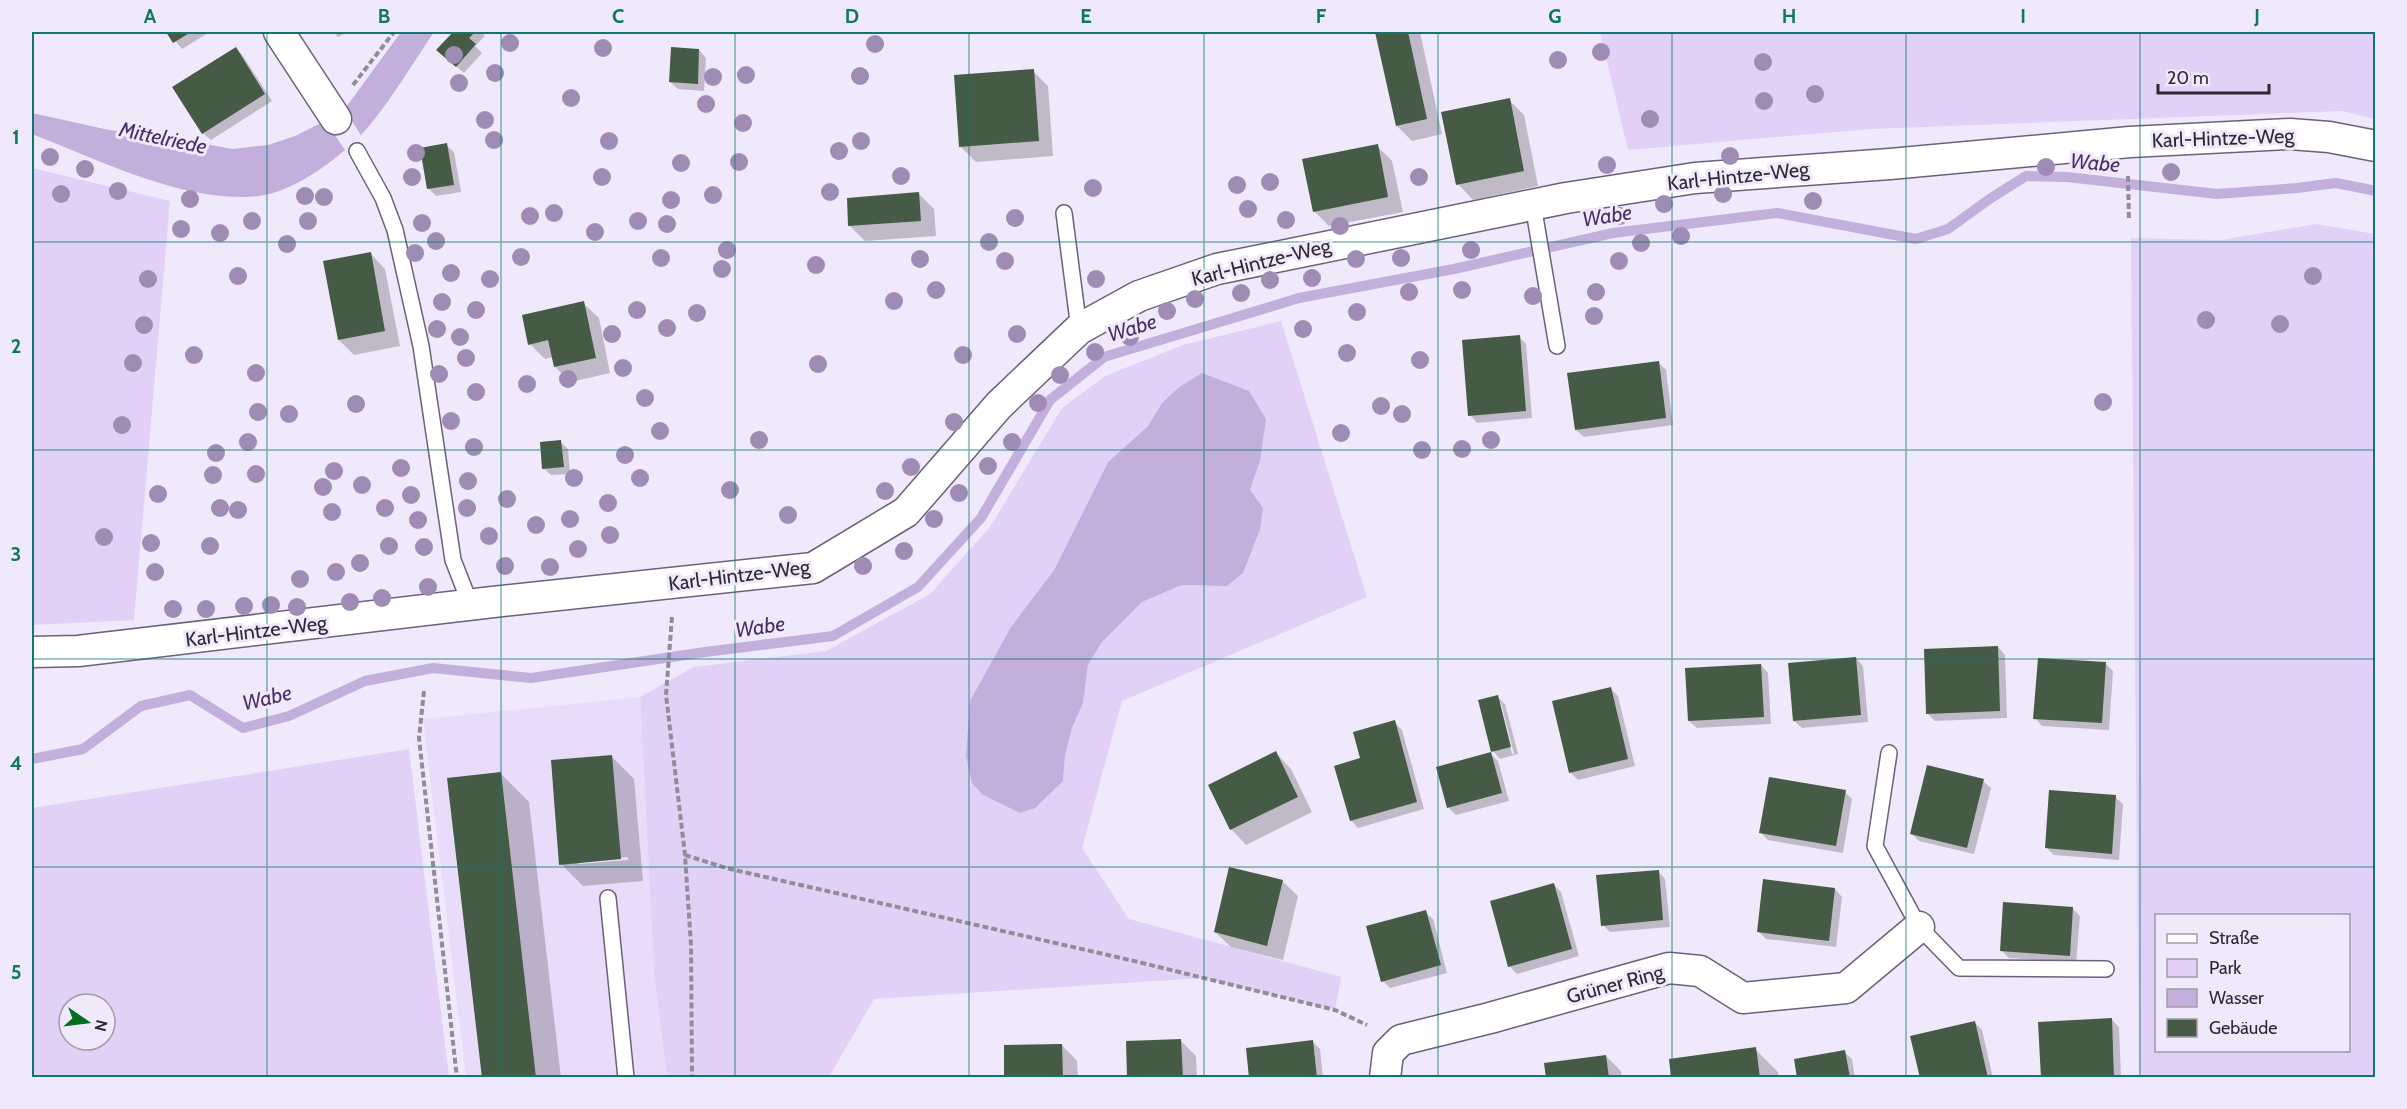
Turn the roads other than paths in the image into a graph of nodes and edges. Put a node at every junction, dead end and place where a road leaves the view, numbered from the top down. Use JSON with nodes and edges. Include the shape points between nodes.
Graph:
{"nodes":[{"id":1,"x":279,"y":32,"type":"edge"},
{"id":2,"x":329,"y":108,"type":"road end"},
{"id":3,"x":2376,"y":146,"type":"edge"},
{"id":4,"x":357,"y":151,"type":"dead end"},
{"id":5,"x":1533,"y":205,"type":"junction"},
{"id":6,"x":1064,"y":213,"type":"dead end"},
{"id":7,"x":1079,"y":329,"type":"junction"},
{"id":8,"x":1557,"y":346,"type":"dead end"},
{"id":9,"x":471,"y":606,"type":"junction"},
{"id":10,"x":32,"y":652,"type":"edge"},
{"id":11,"x":1889,"y":753,"type":"dead end"},
{"id":12,"x":608,"y":898,"type":"dead end"},
{"id":13,"x":1919,"y":927,"type":"junction"},
{"id":14,"x":2106,"y":969,"type":"dead end"},
{"id":15,"x":626,"y":1077,"type":"edge"},
{"id":16,"x":1385,"y":1077,"type":"edge"}],
"edges":[{"from":1,"to":2,"type":"street"},
{"from":3,"to":5,"type":"street","name":"Karl-Hintze-Weg","via":[[2290,134],[2130,142],[1695,178]]},
{"from":4,"to":9,"type":"lane","via":[[383,198],[395,230],[421,346],[453,560]]},
{"from":5,"to":7,"type":"street","name":"Karl-Hintze-Weg","via":[[1217,269],[1139,297]]},
{"from":5,"to":8,"type":"lane"},
{"from":6,"to":7,"type":"lane"},
{"from":7,"to":9,"type":"street","name":"Karl-Hintze-Weg","via":[[999,405],[906,512],[813,568]]},
{"from":9,"to":10,"type":"street","name":"Karl-Hintze-Weg","via":[[78,651]]},
{"from":11,"to":13,"type":"lane","via":[[1875,846]]},
{"from":12,"to":15,"type":"lane"},
{"from":13,"to":14,"type":"lane","via":[[1959,968]]},
{"from":13,"to":16,"type":"street","name":"Grüner Ring","via":[[1846,987],[1743,998],[1700,971],[1669,968],[1401,1040],[1388,1053]]}]}
